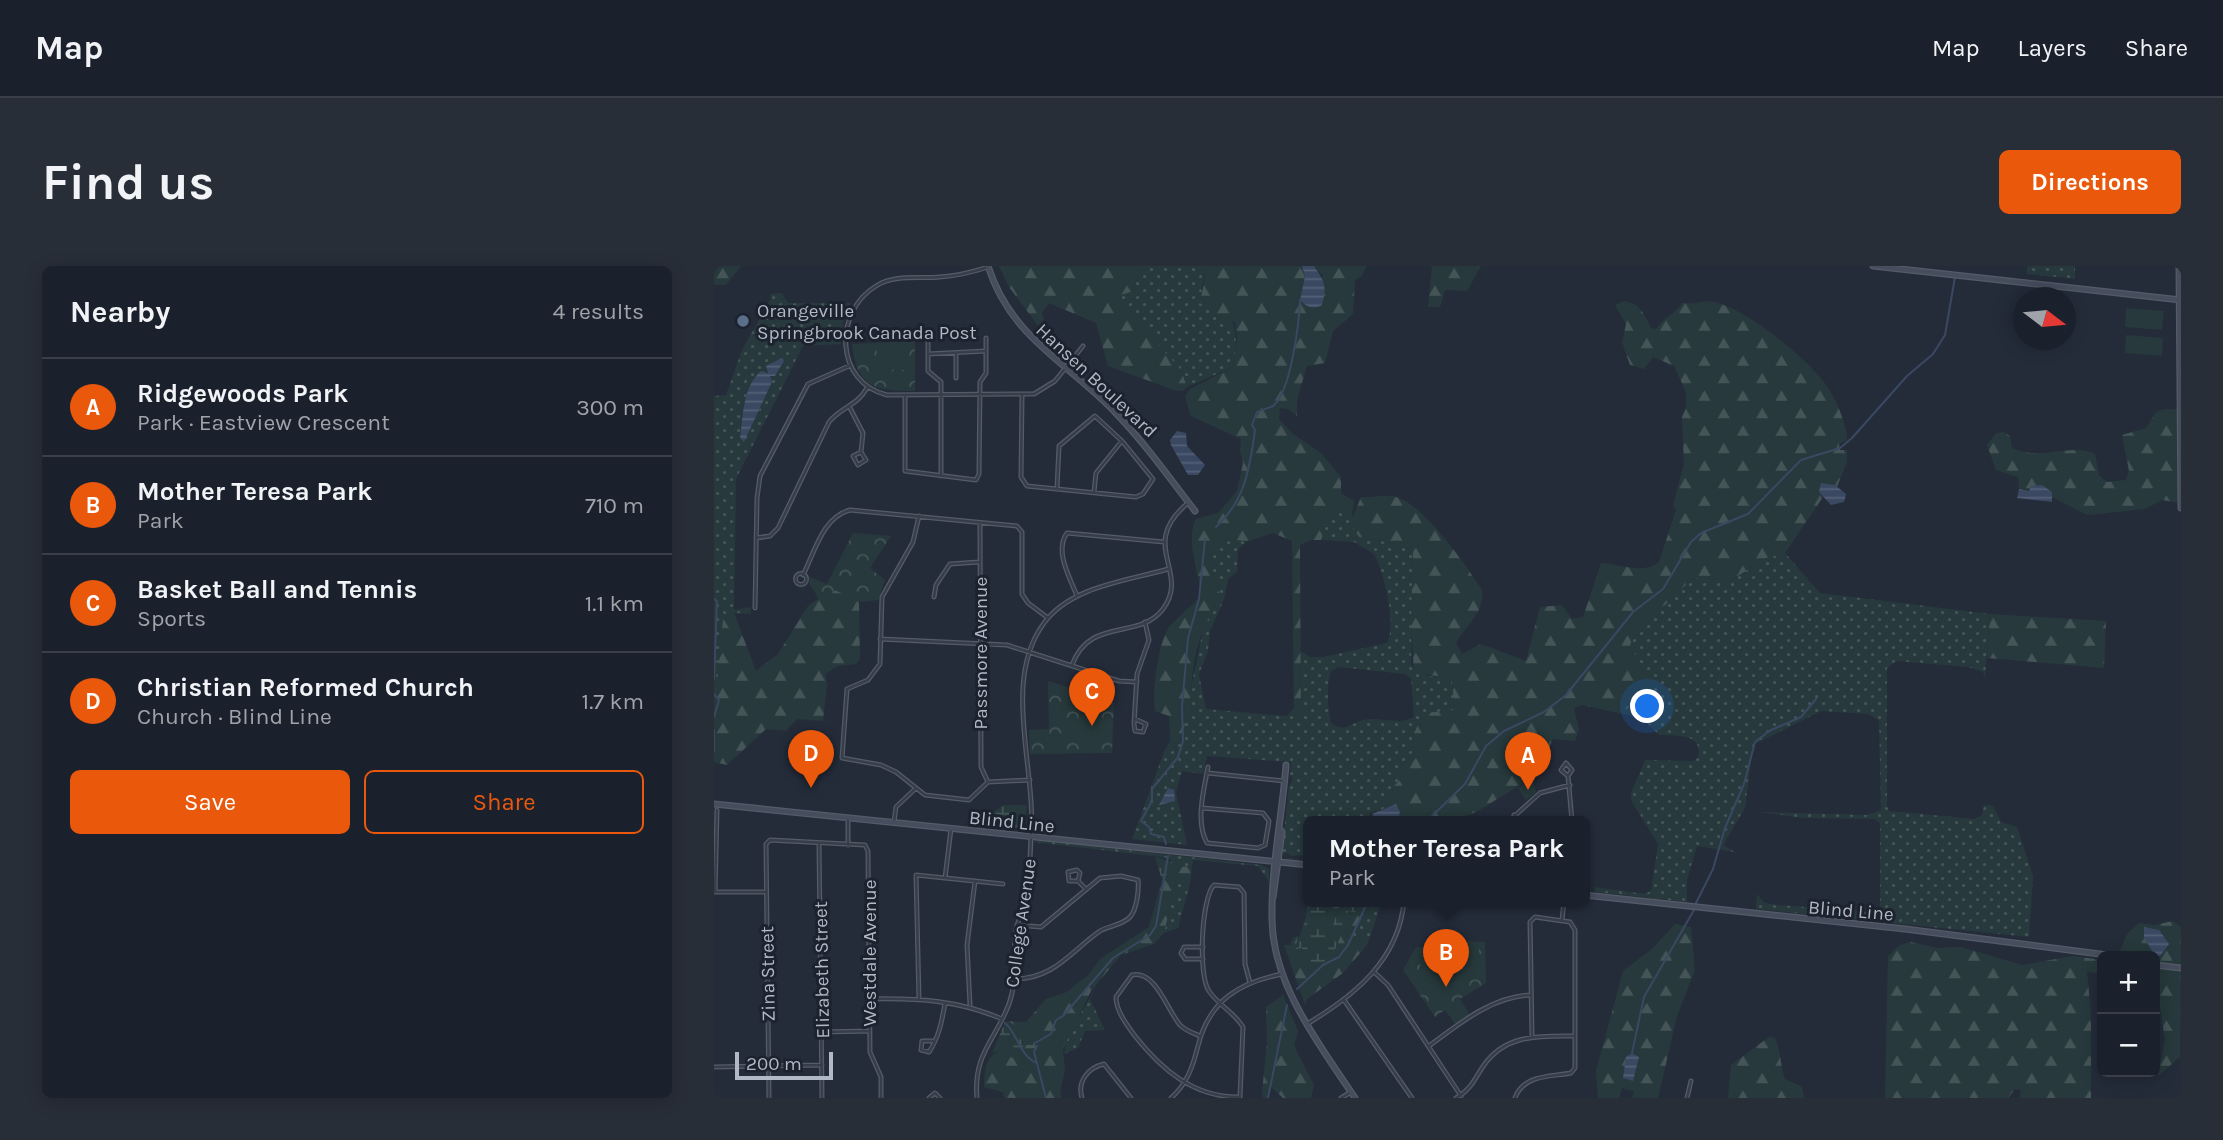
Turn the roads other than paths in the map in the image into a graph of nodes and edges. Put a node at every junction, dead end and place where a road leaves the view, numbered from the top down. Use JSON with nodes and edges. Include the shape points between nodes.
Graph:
{"nodes":[{"id":1,"x":988,"y":266,"type":"edge"},
{"id":2,"x":1873,"y":266,"type":"edge"},
{"id":3,"x":2179,"y":266,"type":"edge"},
{"id":4,"x":2180,"y":299,"type":"edge"},
{"id":5,"x":986,"y":338,"type":"dead end"},
{"id":6,"x":928,"y":341,"type":"dead end"},
{"id":7,"x":1083,"y":346,"type":"dead end"},
{"id":8,"x":986,"y":351,"type":"junction"},
{"id":9,"x":956,"y":353,"type":"junction"},
{"id":10,"x":928,"y":354,"type":"junction"},
{"id":11,"x":849,"y":366,"type":"junction"},
{"id":12,"x":1065,"y":369,"type":"junction"},
{"id":13,"x":956,"y":377,"type":"dead end"},
{"id":14,"x":867,"y":388,"type":"junction"},
{"id":15,"x":1022,"y":395,"type":"junction"},
{"id":16,"x":905,"y":396,"type":"junction"},
{"id":17,"x":941,"y":396,"type":"junction"},
{"id":18,"x":980,"y":396,"type":"junction"},
{"id":19,"x":850,"y":408,"type":"junction"},
{"id":20,"x":1122,"y":441,"type":"junction"},
{"id":21,"x":861,"y":452,"type":"dead end"},
{"id":22,"x":941,"y":476,"type":"junction"},
{"id":23,"x":1057,"y":488,"type":"junction"},
{"id":24,"x":1094,"y":492,"type":"junction"},
{"id":25,"x":1189,"y":502,"type":"junction"},
{"id":26,"x":2181,"y":508,"type":"edge"},
{"id":27,"x":1195,"y":511,"type":"dead end"},
{"id":28,"x":919,"y":516,"type":"junction"},
{"id":29,"x":980,"y":523,"type":"junction"},
{"id":30,"x":756,"y":538,"type":"junction"},
{"id":31,"x":1164,"y":542,"type":"junction"},
{"id":32,"x":979,"y":562,"type":"junction"},
{"id":33,"x":1168,"y":569,"type":"junction"},
{"id":34,"x":803,"y":575,"type":"dead end"},
{"id":35,"x":1077,"y":596,"type":"junction"},
{"id":36,"x":934,"y":597,"type":"dead end"},
{"id":37,"x":755,"y":608,"type":"dead end"},
{"id":38,"x":1048,"y":618,"type":"junction"},
{"id":39,"x":1145,"y":622,"type":"junction"},
{"id":40,"x":880,"y":639,"type":"junction"},
{"id":41,"x":980,"y":645,"type":"junction"},
{"id":42,"x":1028,"y":651,"type":"junction"},
{"id":43,"x":1072,"y":665,"type":"junction"},
{"id":44,"x":1137,"y":682,"type":"junction"},
{"id":45,"x":1135,"y":719,"type":"dead end"},
{"id":46,"x":1286,"y":765,"type":"dead end"},
{"id":47,"x":1208,"y":767,"type":"dead end"},
{"id":48,"x":1207,"y":773,"type":"junction"},
{"id":49,"x":1568,"y":776,"type":"dead end"},
{"id":50,"x":1030,"y":780,"type":"junction"},
{"id":51,"x":1284,"y":781,"type":"junction"},
{"id":52,"x":988,"y":782,"type":"junction"},
{"id":53,"x":1570,"y":785,"type":"junction"},
{"id":54,"x":915,"y":789,"type":"junction"},
{"id":55,"x":715,"y":807,"type":"edge"},
{"id":56,"x":1202,"y":808,"type":"junction"},
{"id":57,"x":1514,"y":815,"type":"edge"},
{"id":58,"x":1572,"y":816,"type":"edge"},
{"id":59,"x":848,"y":818,"type":"junction"},
{"id":60,"x":894,"y":822,"type":"junction"},
{"id":61,"x":951,"y":828,"type":"junction"},
{"id":62,"x":1031,"y":837,"type":"junction"},
{"id":63,"x":819,"y":843,"type":"junction"},
{"id":64,"x":848,"y":845,"type":"junction"},
{"id":65,"x":1276,"y":861,"type":"junction"},
{"id":66,"x":1303,"y":864,"type":"edge"},
{"id":67,"x":945,"y":878,"type":"junction"},
{"id":68,"x":975,"y":881,"type":"junction"},
{"id":69,"x":1078,"y":881,"type":"dead end"},
{"id":70,"x":1003,"y":884,"type":"dead end"},
{"id":71,"x":1085,"y":888,"type":"junction"},
{"id":72,"x":714,"y":892,"type":"edge"},
{"id":73,"x":766,"y":892,"type":"junction"},
{"id":74,"x":1590,"y":896,"type":"edge"},
{"id":75,"x":1402,"y":907,"type":"edge"},
{"id":76,"x":1563,"y":907,"type":"edge"},
{"id":77,"x":1562,"y":920,"type":"junction"},
{"id":78,"x":1017,"y":925,"type":"junction"},
{"id":79,"x":1203,"y":947,"type":"junction"},
{"id":80,"x":2097,"y":954,"type":"edge"},
{"id":81,"x":1204,"y":959,"type":"junction"},
{"id":82,"x":2160,"y":966,"type":"edge"},
{"id":83,"x":2181,"y":968,"type":"edge"},
{"id":84,"x":1374,"y":972,"type":"junction"},
{"id":85,"x":1283,"y":974,"type":"junction"},
{"id":86,"x":1015,"y":979,"type":"junction"},
{"id":87,"x":1250,"y":983,"type":"junction"},
{"id":88,"x":1530,"y":995,"type":"junction"},
{"id":89,"x":870,"y":999,"type":"junction"},
{"id":90,"x":919,"y":999,"type":"junction"},
{"id":91,"x":1344,"y":1000,"type":"junction"},
{"id":92,"x":1219,"y":1002,"type":"junction"},
{"id":93,"x":945,"y":1003,"type":"junction"},
{"id":94,"x":970,"y":1005,"type":"junction"},
{"id":95,"x":1002,"y":1019,"type":"junction"},
{"id":96,"x":1307,"y":1024,"type":"junction"},
{"id":97,"x":870,"y":1031,"type":"junction"},
{"id":98,"x":821,"y":1032,"type":"junction"},
{"id":99,"x":1200,"y":1036,"type":"junction"},
{"id":100,"x":1532,"y":1036,"type":"junction"},
{"id":101,"x":1573,"y":1036,"type":"junction"},
{"id":102,"x":935,"y":1041,"type":"dead end"},
{"id":103,"x":1429,"y":1046,"type":"junction"},
{"id":104,"x":822,"y":1065,"type":"junction"},
{"id":105,"x":714,"y":1067,"type":"edge"},
{"id":106,"x":768,"y":1067,"type":"junction"},
{"id":107,"x":1691,"y":1081,"type":"dead end"},
{"id":108,"x":1185,"y":1083,"type":"junction"},
{"id":109,"x":1351,"y":1092,"type":"junction"},
{"id":110,"x":1461,"y":1096,"type":"junction"},
{"id":111,"x":768,"y":1098,"type":"edge"},
{"id":112,"x":822,"y":1098,"type":"edge"},
{"id":113,"x":881,"y":1098,"type":"edge"},
{"id":114,"x":929,"y":1098,"type":"edge"},
{"id":115,"x":940,"y":1098,"type":"edge"},
{"id":116,"x":977,"y":1098,"type":"edge"},
{"id":117,"x":1082,"y":1098,"type":"edge"},
{"id":118,"x":1131,"y":1098,"type":"edge"},
{"id":119,"x":1171,"y":1098,"type":"edge"},
{"id":120,"x":1341,"y":1098,"type":"edge"},
{"id":121,"x":1355,"y":1098,"type":"edge"},
{"id":122,"x":1412,"y":1098,"type":"edge"},
{"id":123,"x":1456,"y":1098,"type":"edge"},
{"id":124,"x":1515,"y":1098,"type":"edge"},
{"id":125,"x":1686,"y":1098,"type":"edge"}],
"edges":[{"from":1,"to":11,"type":"street","via":[[960,275],[896,279],[876,285],[856,304],[848,321]]},
{"from":1,"to":12,"type":"street","name":"Hansen Boulevard","via":[[995,288],[1017,323]]},
{"from":2,"to":4,"type":"street"},
{"from":3,"to":4,"type":"street"},
{"from":4,"to":26,"type":"street"},
{"from":5,"to":8,"type":"street"},
{"from":6,"to":10,"type":"street"},
{"from":7,"to":12,"type":"street"},
{"from":8,"to":9,"type":"street"},
{"from":8,"to":18,"type":"street"},
{"from":9,"to":10,"type":"street"},
{"from":9,"to":13,"type":"street"},
{"from":10,"to":17,"type":"street","via":[[928,371],[940,380]]},
{"from":11,"to":14,"type":"street"},
{"from":11,"to":30,"type":"street","via":[[816,378],[800,393],[757,485]]},
{"from":12,"to":15,"type":"street","via":[[1046,388]]},
{"from":12,"to":25,"type":"street","name":"Hansen Boulevard","via":[[1146,445]]},
{"from":14,"to":16,"type":"street"},
{"from":14,"to":19,"type":"street"},
{"from":15,"to":18,"type":"street"},
{"from":15,"to":23,"type":"street","via":[[1022,483]]},
{"from":16,"to":17,"type":"street"},
{"from":16,"to":22,"type":"street","via":[[905,471]]},
{"from":17,"to":18,"type":"street"},
{"from":17,"to":22,"type":"street"},
{"from":18,"to":22,"type":"street","via":[[978,478]]},
{"from":19,"to":21,"type":"street","via":[[863,433]]},
{"from":19,"to":30,"type":"street","via":[[829,422],[778,528],[770,537]]},
{"from":20,"to":23,"type":"street","via":[[1093,416],[1059,446]]},
{"from":20,"to":24,"type":"street","via":[[1096,473]]},
{"from":20,"to":24,"type":"street","via":[[1153,481],[1136,496]]},
{"from":23,"to":24,"type":"street"},
{"from":25,"to":27,"type":"street","name":"Hansen Boulevard"},
{"from":25,"to":31,"type":"street","via":[[1169,524]]},
{"from":28,"to":29,"type":"street"},
{"from":28,"to":34,"type":"street","via":[[859,510],[837,514],[828,522]]},
{"from":28,"to":40,"type":"street","via":[[913,542],[884,589]]},
{"from":29,"to":32,"type":"street","name":"Passmore Avenue"},
{"from":29,"to":38,"type":"street","via":[[1021,529],[1022,594]]},
{"from":30,"to":37,"type":"street"},
{"from":31,"to":33,"type":"street"},
{"from":31,"to":35,"type":"street","via":[[1067,533],[1064,566]]},
{"from":32,"to":36,"type":"street","via":[[950,564]]},
{"from":32,"to":41,"type":"street","name":"Passmore Avenue"},
{"from":33,"to":35,"type":"street","name":"College Avenue"},
{"from":33,"to":39,"type":"street","via":[[1172,588],[1168,601],[1158,615]]},
{"from":35,"to":38,"type":"street","name":"College Avenue"},
{"from":38,"to":42,"type":"street","name":"College Avenue"},
{"from":39,"to":43,"type":"street","via":[[1099,634],[1082,645]]},
{"from":39,"to":44,"type":"street","via":[[1148,644]]},
{"from":40,"to":41,"type":"street"},
{"from":40,"to":54,"type":"street","via":[[881,660],[876,672],[847,690],[841,754],[845,761],[881,765],[896,772]]},
{"from":41,"to":42,"type":"street"},
{"from":41,"to":52,"type":"street","name":"Passmore Avenue","via":[[981,767]]},
{"from":42,"to":43,"type":"street"},
{"from":42,"to":50,"type":"street","name":"College Avenue","via":[[1024,730]]},
{"from":43,"to":44,"type":"street","via":[[1119,681]]},
{"from":44,"to":45,"type":"street"},
{"from":46,"to":51,"type":"street"},
{"from":47,"to":48,"type":"street"},
{"from":48,"to":51,"type":"street"},
{"from":48,"to":56,"type":"street"},
{"from":49,"to":53,"type":"street"},
{"from":50,"to":52,"type":"street"},
{"from":50,"to":62,"type":"street","name":"College Avenue","via":[[1034,808]]},
{"from":51,"to":65,"type":"street"},
{"from":52,"to":54,"type":"street","via":[[969,800],[932,797]]},
{"from":53,"to":57,"type":"street","via":[[1540,793]]},
{"from":53,"to":58,"type":"street"},
{"from":54,"to":60,"type":"street","via":[[896,807]]},
{"from":55,"to":59,"type":"street","name":"Blind Line"},
{"from":55,"to":72,"type":"street"},
{"from":56,"to":56,"type":"street","via":[[1264,813],[1269,821],[1263,847],[1207,843]]},
{"from":59,"to":60,"type":"street","name":"Blind Line"},
{"from":59,"to":64,"type":"street"},
{"from":60,"to":61,"type":"street","name":"Blind Line"},
{"from":61,"to":62,"type":"street","name":"Blind Line"},
{"from":61,"to":67,"type":"street"},
{"from":62,"to":65,"type":"street","name":"Blind Line"},
{"from":62,"to":78,"type":"street","name":"College Avenue","via":[[1026,900]]},
{"from":63,"to":64,"type":"street"},
{"from":63,"to":73,"type":"street","name":"Zina Street","via":[[770,841]]},
{"from":63,"to":98,"type":"street","name":"Elizabeth Street"},
{"from":64,"to":89,"type":"street","name":"Westdale Avenue","via":[[864,845],[868,851]]},
{"from":65,"to":66,"type":"street","name":"Blind Line"},
{"from":65,"to":85,"type":"street","via":[[1272,931]]},
{"from":67,"to":68,"type":"street"},
{"from":67,"to":90,"type":"street","via":[[916,875]]},
{"from":68,"to":70,"type":"street"},
{"from":68,"to":94,"type":"street","via":[[967,945]]},
{"from":69,"to":71,"type":"street"},
{"from":71,"to":78,"type":"street","via":[[1041,928]]},
{"from":71,"to":86,"type":"street","via":[[1104,876],[1138,880],[1139,887],[1128,919],[1101,930],[1057,968]]},
{"from":72,"to":73,"type":"street"},
{"from":73,"to":106,"type":"street","name":"Zina Street"},
{"from":74,"to":80,"type":"street","name":"Blind Line"},
{"from":75,"to":84,"type":"street","via":[[1394,941]]},
{"from":76,"to":77,"type":"street"},
{"from":77,"to":88,"type":"street","via":[[1535,917],[1530,922]]},
{"from":77,"to":101,"type":"street","via":[[1575,930]]},
{"from":78,"to":86,"type":"street","name":"College Avenue"},
{"from":79,"to":81,"type":"street"},
{"from":79,"to":81,"type":"street","via":[[1184,947],[1181,953],[1185,959]]},
{"from":79,"to":87,"type":"street","via":[[1203,918],[1211,886],[1242,889]]},
{"from":81,"to":92,"type":"street","via":[[1205,983]]},
{"from":82,"to":83,"type":"street"},
{"from":84,"to":91,"type":"street"},
{"from":84,"to":103,"type":"street"},
{"from":85,"to":87,"type":"street"},
{"from":85,"to":96,"type":"street"},
{"from":86,"to":95,"type":"street","name":"College Avenue"},
{"from":87,"to":92,"type":"street"},
{"from":88,"to":100,"type":"street"},
{"from":88,"to":103,"type":"street","via":[[1488,1007]]},
{"from":89,"to":90,"type":"street"},
{"from":89,"to":97,"type":"street","name":"Westdale Avenue"},
{"from":90,"to":93,"type":"street"},
{"from":91,"to":96,"type":"street"},
{"from":91,"to":122,"type":"street"},
{"from":92,"to":99,"type":"street"},
{"from":92,"to":108,"type":"street","via":[[1245,1032],[1241,1095],[1210,1096]]},
{"from":93,"to":94,"type":"street"},
{"from":93,"to":102,"type":"street"},
{"from":94,"to":95,"type":"street"},
{"from":95,"to":116,"type":"street","name":"College Avenue","via":[[979,1061]]},
{"from":96,"to":109,"type":"street"},
{"from":97,"to":98,"type":"street"},
{"from":97,"to":113,"type":"street","name":"Westdale Avenue"},
{"from":98,"to":104,"type":"street","name":"Elizabeth Street"},
{"from":99,"to":108,"type":"street"},
{"from":99,"to":108,"type":"street","via":[[1180,1025],[1144,975],[1132,975],[1117,992],[1115,1001],[1126,1024],[1164,1070]]},
{"from":100,"to":101,"type":"street"},
{"from":100,"to":110,"type":"street","via":[[1500,1048]]},
{"from":101,"to":124,"type":"street","via":[[1573,1071],[1528,1081]]},
{"from":103,"to":110,"type":"street"},
{"from":104,"to":106,"type":"street"},
{"from":104,"to":112,"type":"street","name":"Elizabeth Street"},
{"from":105,"to":106,"type":"street"},
{"from":106,"to":111,"type":"street","name":"Zina Street"},
{"from":107,"to":125,"type":"street"},
{"from":108,"to":119,"type":"street"},
{"from":109,"to":120,"type":"street"},
{"from":109,"to":121,"type":"street"},
{"from":110,"to":123,"type":"street"},
{"from":114,"to":115,"type":"street","via":[[935,1093]]},
{"from":117,"to":118,"type":"street","via":[[1083,1079],[1104,1063]]}]}
